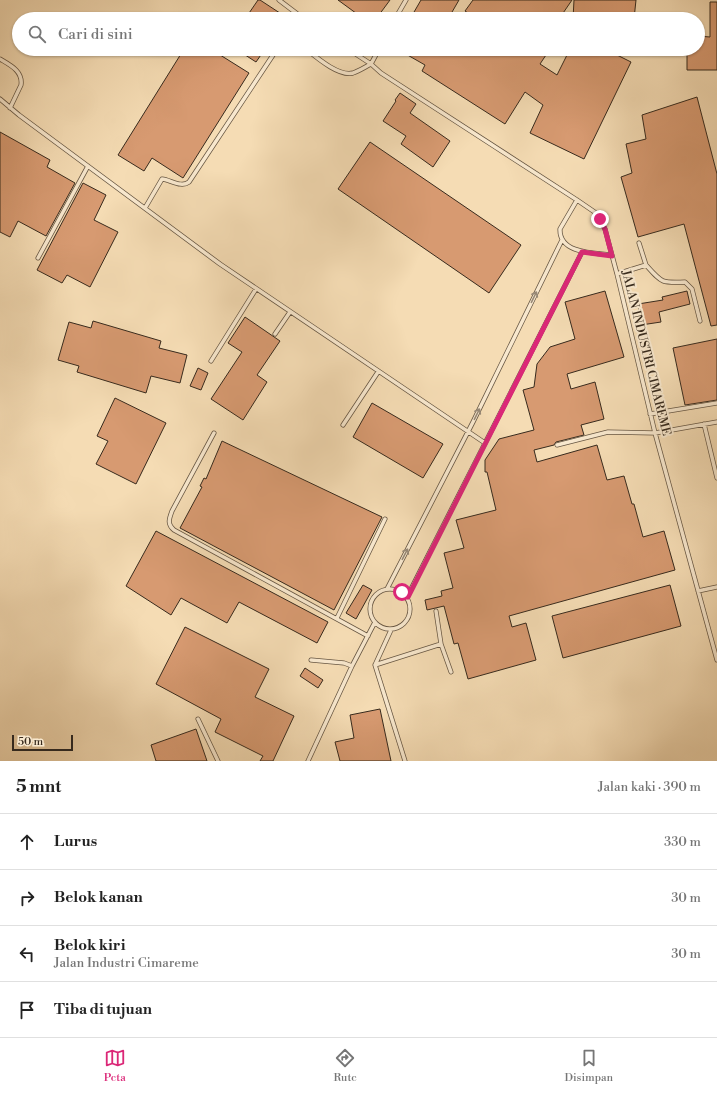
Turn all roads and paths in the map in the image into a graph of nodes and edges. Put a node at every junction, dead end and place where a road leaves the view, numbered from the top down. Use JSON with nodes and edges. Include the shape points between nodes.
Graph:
{"nodes":[{"id":1,"x":279,"y":0,"type":"edge"},
{"id":2,"x":406,"y":0,"type":"edge"},
{"id":3,"x":295,"y":12,"type":"edge"},
{"id":4,"x":399,"y":12,"type":"edge"},
{"id":5,"x":272,"y":56,"type":"edge"},
{"id":6,"x":314,"y":56,"type":"edge"},
{"id":7,"x":359,"y":56,"type":"edge"},
{"id":8,"x":375,"y":56,"type":"edge"},
{"id":9,"x":0,"y":59,"type":"edge"},
{"id":10,"x":371,"y":64,"type":"junction"},
{"id":11,"x":0,"y":99,"type":"edge"},
{"id":12,"x":10,"y":108,"type":"junction"},
{"id":13,"x":88,"y":166,"type":"junction"},
{"id":14,"x":577,"y":200,"type":"junction"},
{"id":15,"x":145,"y":208,"type":"junction"},
{"id":16,"x":562,"y":240,"type":"junction"},
{"id":17,"x":639,"y":243,"type":"dead end"},
{"id":18,"x":582,"y":252,"type":"junction"},
{"id":19,"x":612,"y":256,"type":"junction"},
{"id":20,"x":38,"y":258,"type":"dead end"},
{"id":21,"x":646,"y":265,"type":"junction"},
{"id":22,"x":617,"y":274,"type":"junction"},
{"id":23,"x":256,"y":289,"type":"junction"},
{"id":24,"x":290,"y":312,"type":"junction"},
{"id":25,"x":700,"y":321,"type":"dead end"},
{"id":26,"x":275,"y":334,"type":"dead end"},
{"id":27,"x":211,"y":361,"type":"dead end"},
{"id":28,"x":378,"y":372,"type":"junction"},
{"id":29,"x":717,"y":403,"type":"edge"},
{"id":30,"x":650,"y":414,"type":"junction"},
{"id":31,"x":717,"y":422,"type":"edge"},
{"id":32,"x":704,"y":424,"type":"junction"},
{"id":33,"x":343,"y":425,"type":"dead end"},
{"id":34,"x":468,"y":432,"type":"junction"},
{"id":35,"x":214,"y":433,"type":"dead end"},
{"id":36,"x":655,"y":433,"type":"junction"},
{"id":37,"x":485,"y":443,"type":"junction"},
{"id":38,"x":557,"y":445,"type":"dead end"},
{"id":39,"x":717,"y":478,"type":"edge"},
{"id":40,"x":384,"y":519,"type":"dead end"},
{"id":41,"x":717,"y":587,"type":"edge"},
{"id":42,"x":387,"y":588,"type":"junction"},
{"id":43,"x":698,"y":591,"type":"junction"},
{"id":44,"x":408,"y":597,"type":"junction"},
{"id":45,"x":436,"y":611,"type":"dead end"},
{"id":46,"x":337,"y":618,"type":"junction"},
{"id":47,"x":375,"y":622,"type":"junction"},
{"id":48,"x":391,"y":630,"type":"junction"},
{"id":49,"x":368,"y":636,"type":"junction"},
{"id":50,"x":442,"y":644,"type":"junction"},
{"id":51,"x":311,"y":660,"type":"dead end"},
{"id":52,"x":717,"y":660,"type":"edge"},
{"id":53,"x":375,"y":665,"type":"junction"},
{"id":54,"x":352,"y":666,"type":"junction"},
{"id":55,"x":451,"y":672,"type":"dead end"},
{"id":56,"x":198,"y":720,"type":"dead end"},
{"id":57,"x":218,"y":761,"type":"edge"},
{"id":58,"x":308,"y":761,"type":"edge"},
{"id":59,"x":405,"y":761,"type":"edge"}],
"edges":[{"from":1,"to":3,"type":"lane"},
{"from":2,"to":4,"type":"lane"},
{"from":5,"to":15,"type":"lane","via":[[189,182],[181,185],[162,179]]},
{"from":6,"to":10,"type":"lane","via":[[325,65],[352,74]]},
{"from":7,"to":10,"type":"lane","name":"JALAN INDUSTRI CIMAREME"},
{"from":8,"to":10,"type":"lane"},
{"from":9,"to":12,"type":"lane","via":[[15,69],[22,81]]},
{"from":10,"to":14,"type":"lane","name":"JALAN INDUSTRI CIMAREME","via":[[381,73]]},
{"from":11,"to":12,"type":"lane"},
{"from":12,"to":13,"type":"lane"},
{"from":13,"to":15,"type":"lane"},
{"from":13,"to":20,"type":"lane"},
{"from":14,"to":16,"type":"lane","via":[[560,229]]},
{"from":14,"to":19,"type":"lane","name":"JALAN INDUSTRI CIMAREME","via":[[596,213],[600,219]]},
{"from":15,"to":23,"type":"lane"},
{"from":16,"to":18,"type":"lane","via":[[566,245]]},
{"from":34,"to":16,"type":"lane","one_way":true},
{"from":17,"to":21,"type":"lane"},
{"from":18,"to":19,"type":"lane"},
{"from":18,"to":37,"type":"lane"},
{"from":19,"to":22,"type":"lane","name":"JALAN INDUSTRI CIMAREME"},
{"from":21,"to":22,"type":"lane"},
{"from":21,"to":25,"type":"lane","via":[[665,283],[685,282],[692,289]]},
{"from":22,"to":30,"type":"lane","name":"JALAN INDUSTRI CIMAREME"},
{"from":23,"to":24,"type":"lane"},
{"from":23,"to":27,"type":"lane"},
{"from":24,"to":26,"type":"lane"},
{"from":24,"to":28,"type":"lane"},
{"from":28,"to":33,"type":"lane"},
{"from":28,"to":34,"type":"lane"},
{"from":29,"to":30,"type":"lane"},
{"from":30,"to":36,"type":"lane","name":"JALAN INDUSTRI CIMAREME"},
{"from":31,"to":32,"type":"lane"},
{"from":32,"to":36,"type":"lane"},
{"from":32,"to":39,"type":"lane"},
{"from":34,"to":37,"type":"lane"},
{"from":42,"to":34,"type":"lane","one_way":true},
{"from":35,"to":46,"type":"lane","via":[[172,511],[168,520],[170,527]]},
{"from":36,"to":38,"type":"lane","via":[[608,432]]},
{"from":36,"to":43,"type":"lane","name":"JALAN INDUSTRI CIMAREME"},
{"from":37,"to":44,"type":"lane"},
{"from":40,"to":46,"type":"lane"},
{"from":41,"to":43,"type":"lane"},
{"from":42,"to":44,"type":"lane","via":[[395,589]]},
{"from":42,"to":47,"type":"lane","via":[[377,593],[371,602],[370,613]]},
{"from":43,"to":52,"type":"lane","name":"JALAN INDUSTRI CIMAREME"},
{"from":44,"to":48,"type":"lane","via":[[411,606],[406,622],[400,628]]},
{"from":45,"to":50,"type":"lane"},
{"from":46,"to":49,"type":"lane"},
{"from":47,"to":48,"type":"lane"},
{"from":47,"to":49,"type":"lane"},
{"from":48,"to":53,"type":"lane"},
{"from":49,"to":54,"type":"lane"},
{"from":50,"to":53,"type":"lane"},
{"from":50,"to":55,"type":"lane"},
{"from":51,"to":54,"type":"lane"},
{"from":53,"to":59,"type":"lane"},
{"from":54,"to":58,"type":"lane"},
{"from":56,"to":57,"type":"lane"}]}
